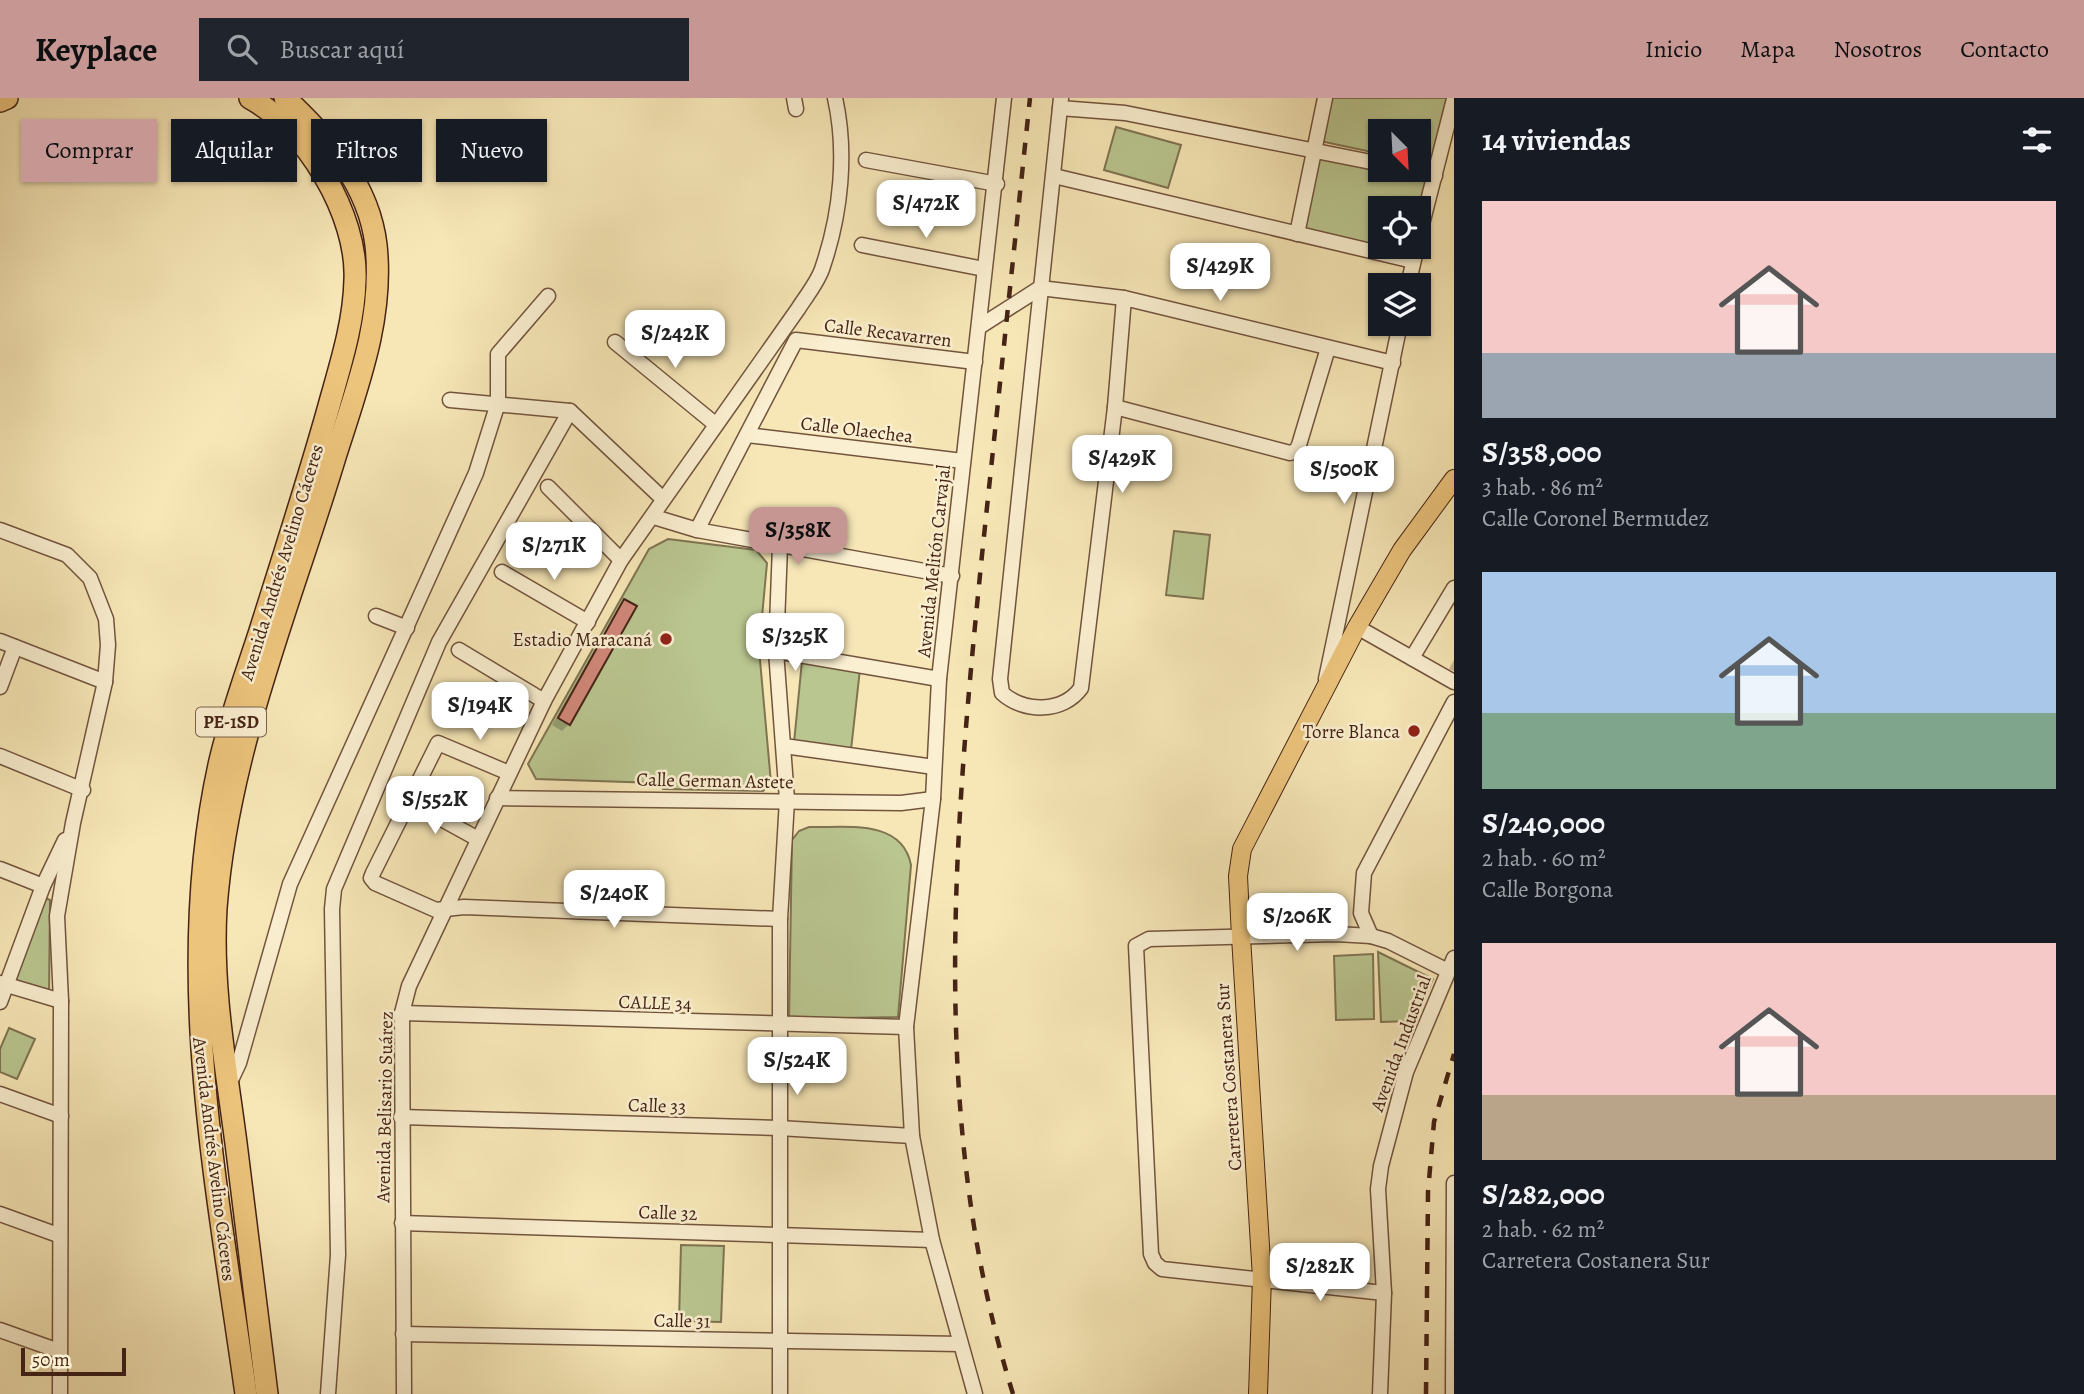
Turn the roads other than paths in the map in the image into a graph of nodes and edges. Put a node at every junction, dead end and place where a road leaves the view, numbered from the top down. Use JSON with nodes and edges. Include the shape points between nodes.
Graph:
{"nodes":[{"id":1,"x":7,"y":98,"type":"edge"},
{"id":2,"x":250,"y":98,"type":"edge"},
{"id":3,"x":285,"y":98,"type":"edge"},
{"id":4,"x":835,"y":98,"type":"edge"},
{"id":5,"x":1003,"y":98,"type":"edge"},
{"id":6,"x":1127,"y":98,"type":"edge"},
{"id":7,"x":1325,"y":98,"type":"edge"},
{"id":8,"x":1454,"y":99,"type":"edge"},
{"id":9,"x":0,"y":101,"type":"edge"},
{"id":10,"x":1060,"y":103,"type":"edge"},
{"id":11,"x":1125,"y":113,"type":"junction"},
{"id":12,"x":1312,"y":149,"type":"junction"},
{"id":13,"x":866,"y":160,"type":"dead end"},
{"id":14,"x":1368,"y":161,"type":"edge"},
{"id":15,"x":1432,"y":175,"type":"edge"},
{"id":16,"x":1054,"y":176,"type":"junction"},
{"id":17,"x":1435,"y":176,"type":"junction"},
{"id":18,"x":996,"y":184,"type":"junction"},
{"id":19,"x":1430,"y":196,"type":"edge"},
{"id":20,"x":1297,"y":234,"type":"junction"},
{"id":21,"x":862,"y":245,"type":"dead end"},
{"id":22,"x":1368,"y":246,"type":"edge"},
{"id":23,"x":984,"y":269,"type":"junction"},
{"id":24,"x":1040,"y":288,"type":"junction"},
{"id":25,"x":548,"y":296,"type":"dead end"},
{"id":26,"x":1124,"y":298,"type":"junction"},
{"id":27,"x":979,"y":327,"type":"junction"},
{"id":28,"x":1399,"y":336,"type":"edge"},
{"id":29,"x":615,"y":342,"type":"dead end"},
{"id":30,"x":1328,"y":348,"type":"junction"},
{"id":31,"x":975,"y":362,"type":"junction"},
{"id":32,"x":1393,"y":363,"type":"junction"},
{"id":33,"x":450,"y":400,"type":"dead end"},
{"id":34,"x":498,"y":403,"type":"junction"},
{"id":35,"x":1115,"y":407,"type":"junction"},
{"id":36,"x":570,"y":411,"type":"junction"},
{"id":37,"x":715,"y":424,"type":"junction"},
{"id":38,"x":747,"y":435,"type":"junction"},
{"id":39,"x":963,"y":461,"type":"junction"},
{"id":40,"x":1454,"y":480,"type":"edge"},
{"id":41,"x":548,"y":487,"type":"dead end"},
{"id":42,"x":663,"y":499,"type":"junction"},
{"id":43,"x":654,"y":517,"type":"junction"},
{"id":44,"x":0,"y":530,"type":"edge"},
{"id":45,"x":698,"y":530,"type":"junction"},
{"id":46,"x":780,"y":545,"type":"junction"},
{"id":47,"x":621,"y":560,"type":"junction"},
{"id":48,"x":502,"y":572,"type":"dead end"},
{"id":49,"x":952,"y":576,"type":"junction"},
{"id":50,"x":1454,"y":588,"type":"edge"},
{"id":51,"x":376,"y":616,"type":"dead end"},
{"id":52,"x":588,"y":622,"type":"junction"},
{"id":53,"x":1357,"y":627,"type":"junction"},
{"id":54,"x":407,"y":628,"type":"junction"},
{"id":55,"x":0,"y":641,"type":"edge"},
{"id":56,"x":15,"y":647,"type":"junction"},
{"id":57,"x":459,"y":650,"type":"dead end"},
{"id":58,"x":776,"y":652,"type":"junction"},
{"id":59,"x":1412,"y":658,"type":"junction"},
{"id":60,"x":939,"y":679,"type":"junction"},
{"id":61,"x":105,"y":682,"type":"junction"},
{"id":62,"x":1454,"y":682,"type":"edge"},
{"id":63,"x":0,"y":687,"type":"edge"},
{"id":64,"x":1323,"y":695,"type":"junction"},
{"id":65,"x":544,"y":701,"type":"junction"},
{"id":66,"x":1454,"y":702,"type":"edge"},
{"id":67,"x":784,"y":746,"type":"junction"},
{"id":68,"x":0,"y":756,"type":"edge"},
{"id":69,"x":934,"y":767,"type":"junction"},
{"id":70,"x":509,"y":773,"type":"junction"},
{"id":71,"x":83,"y":790,"type":"junction"},
{"id":72,"x":497,"y":798,"type":"junction"},
{"id":73,"x":933,"y":799,"type":"junction"},
{"id":74,"x":787,"y":800,"type":"junction"},
{"id":75,"x":409,"y":802,"type":"junction"},
{"id":76,"x":73,"y":823,"type":"junction"},
{"id":77,"x":478,"y":839,"type":"junction"},
{"id":78,"x":0,"y":869,"type":"edge"},
{"id":79,"x":43,"y":886,"type":"junction"},
{"id":80,"x":446,"y":909,"type":"junction"},
{"id":81,"x":780,"y":919,"type":"junction"},
{"id":82,"x":1371,"y":936,"type":"junction"},
{"id":83,"x":1241,"y":937,"type":"junction"},
{"id":84,"x":1451,"y":965,"type":"edge"},
{"id":85,"x":3,"y":984,"type":"edge"},
{"id":86,"x":61,"y":1001,"type":"junction"},
{"id":87,"x":0,"y":1002,"type":"edge"},
{"id":88,"x":402,"y":1013,"type":"junction"},
{"id":89,"x":781,"y":1025,"type":"junction"},
{"id":90,"x":906,"y":1027,"type":"junction"},
{"id":91,"x":227,"y":1082,"type":"junction"},
{"id":92,"x":0,"y":1094,"type":"edge"},
{"id":93,"x":61,"y":1116,"type":"junction"},
{"id":94,"x":401,"y":1117,"type":"junction"},
{"id":95,"x":779,"y":1128,"type":"junction"},
{"id":96,"x":912,"y":1136,"type":"junction"},
{"id":97,"x":1454,"y":1183,"type":"edge"},
{"id":98,"x":0,"y":1214,"type":"edge"},
{"id":99,"x":402,"y":1223,"type":"junction"},
{"id":100,"x":58,"y":1235,"type":"junction"},
{"id":101,"x":781,"y":1235,"type":"junction"},
{"id":102,"x":932,"y":1240,"type":"junction"},
{"id":103,"x":1262,"y":1278,"type":"junction"},
{"id":104,"x":1384,"y":1293,"type":"junction"},
{"id":105,"x":0,"y":1330,"type":"edge"},
{"id":106,"x":403,"y":1334,"type":"junction"},
{"id":107,"x":781,"y":1341,"type":"junction"},
{"id":108,"x":960,"y":1344,"type":"junction"},
{"id":109,"x":59,"y":1351,"type":"junction"},
{"id":110,"x":60,"y":1394,"type":"edge"},
{"id":111,"x":246,"y":1394,"type":"edge"},
{"id":112,"x":267,"y":1394,"type":"edge"},
{"id":113,"x":328,"y":1394,"type":"edge"},
{"id":114,"x":404,"y":1394,"type":"edge"},
{"id":115,"x":780,"y":1394,"type":"edge"},
{"id":116,"x":975,"y":1394,"type":"edge"},
{"id":117,"x":1258,"y":1394,"type":"edge"},
{"id":118,"x":1380,"y":1394,"type":"edge"},
{"id":119,"x":1453,"y":1394,"type":"edge"}],
"edges":[{"from":1,"to":9,"type":"highway"},
{"from":2,"to":111,"type":"highway","name":"Avenida Andrés Avelino Cáceres","number":"PE-1SD","via":[[286,125],[329,183],[342,214],[356,277],[349,333],[308,480],[223,751],[202,867],[198,1002],[203,1087]]},
{"from":3,"to":91,"type":"highway","name":"Avenida Andrés Avelino Cáceres","number":"PE-1SD","via":[[321,131],[358,188],[376,244],[377,302],[372,336],[246,733],[230,803],[216,913],[217,1002]]},
{"from":4,"to":37,"type":"street","name":"Avenida Belisario Suárez","via":[[842,171],[823,268]]},
{"from":5,"to":18,"type":"street","name":"Avenida Melitón Carvajal"},
{"from":6,"to":11,"type":"street"},
{"from":7,"to":12,"type":"street"},
{"from":8,"to":17,"type":"street"},
{"from":10,"to":11,"type":"street"},
{"from":10,"to":16,"type":"street"},
{"from":11,"to":12,"type":"street"},
{"from":12,"to":14,"type":"street"},
{"from":12,"to":20,"type":"street"},
{"from":13,"to":18,"type":"street"},
{"from":15,"to":17,"type":"street"},
{"from":16,"to":20,"type":"street"},
{"from":16,"to":24,"type":"street"},
{"from":17,"to":19,"type":"street"},
{"from":18,"to":23,"type":"street","name":"Avenida Melitón Carvajal"},
{"from":20,"to":22,"type":"street"},
{"from":21,"to":23,"type":"street"},
{"from":23,"to":27,"type":"street","name":"Avenida Melitón Carvajal"},
{"from":24,"to":26,"type":"street"},
{"from":24,"to":27,"type":"street"},
{"from":24,"to":35,"type":"street","via":[[1000,679],[1002,693],[1010,701],[1059,706],[1081,688]]},
{"from":25,"to":34,"type":"street","via":[[498,354]]},
{"from":26,"to":30,"type":"street"},
{"from":26,"to":35,"type":"street"},
{"from":27,"to":31,"type":"street","name":"Avenida Melitón Carvajal"},
{"from":28,"to":32,"type":"street"},
{"from":29,"to":37,"type":"street"},
{"from":30,"to":32,"type":"street"},
{"from":30,"to":35,"type":"street","via":[[1299,444],[1290,453]]},
{"from":31,"to":38,"type":"street","name":"Calle Recavarren","via":[[796,340]]},
{"from":31,"to":39,"type":"street","name":"Avenida Melitón Carvajal"},
{"from":32,"to":64,"type":"street"},
{"from":33,"to":34,"type":"street"},
{"from":34,"to":36,"type":"street"},
{"from":34,"to":54,"type":"street","via":[[475,473]]},
{"from":36,"to":42,"type":"street"},
{"from":36,"to":113,"type":"street","via":[[439,642],[334,889],[338,1255]]},
{"from":37,"to":42,"type":"street","name":"Avenida Belisario Suárez"},
{"from":38,"to":39,"type":"street","name":"Calle Olaechea"},
{"from":38,"to":45,"type":"street"},
{"from":39,"to":49,"type":"street","name":"Avenida Melitón Carvajal"},
{"from":40,"to":53,"type":"main road","name":"Carretera Costanera Sur","via":[[1402,550]]},
{"from":41,"to":47,"type":"street"},
{"from":42,"to":43,"type":"street","name":"Avenida Belisario Suárez"},
{"from":43,"to":45,"type":"street"},
{"from":43,"to":47,"type":"street","name":"Avenida Belisario Suárez"},
{"from":44,"to":61,"type":"street","via":[[68,555],[90,578],[106,619]]},
{"from":45,"to":46,"type":"street"},
{"from":46,"to":49,"type":"street"},
{"from":46,"to":58,"type":"street"},
{"from":47,"to":52,"type":"street","name":"Avenida Belisario Suárez"},
{"from":48,"to":52,"type":"street"},
{"from":49,"to":60,"type":"street","name":"Avenida Melitón Carvajal"},
{"from":50,"to":59,"type":"street"},
{"from":51,"to":54,"type":"street"},
{"from":52,"to":65,"type":"street","name":"Avenida Belisario Suárez"},
{"from":53,"to":59,"type":"street"},
{"from":53,"to":64,"type":"main road","name":"Carretera Costanera Sur"},
{"from":54,"to":91,"type":"street","via":[[290,884],[239,1063]]},
{"from":55,"to":56,"type":"street"},
{"from":56,"to":61,"type":"street"},
{"from":56,"to":63,"type":"street"},
{"from":57,"to":65,"type":"street"},
{"from":58,"to":60,"type":"street"},
{"from":58,"to":67,"type":"street"},
{"from":59,"to":62,"type":"street"},
{"from":60,"to":69,"type":"street","name":"Avenida Melitón Carvajal"},
{"from":61,"to":71,"type":"street"},
{"from":64,"to":83,"type":"main road","name":"Carretera Costanera Sur","via":[[1241,849]]},
{"from":65,"to":70,"type":"street","name":"Avenida Belisario Suárez"},
{"from":66,"to":82,"type":"street","via":[[1364,873],[1361,913]]},
{"from":67,"to":69,"type":"street"},
{"from":67,"to":74,"type":"street"},
{"from":68,"to":71,"type":"street"},
{"from":69,"to":73,"type":"street","name":"Avenida Melitón Carvajal"},
{"from":70,"to":72,"type":"street","name":"Avenida Belisario Suárez"},
{"from":70,"to":75,"type":"street","via":[[438,743]]},
{"from":71,"to":76,"type":"street"},
{"from":72,"to":74,"type":"street","name":"Calle German Astete"},
{"from":72,"to":77,"type":"street","name":"Avenida Belisario Suárez"},
{"from":73,"to":74,"type":"street","name":"Calle German Astete","via":[[901,803]]},
{"from":73,"to":90,"type":"street","name":"Avenida Melitón Carvajal"},
{"from":74,"to":81,"type":"street"},
{"from":75,"to":77,"type":"street"},
{"from":75,"to":80,"type":"street","via":[[371,878],[436,910]]},
{"from":76,"to":79,"type":"street"},
{"from":76,"to":86,"type":"street","via":[[57,916]]},
{"from":77,"to":80,"type":"street","name":"Avenida Belisario Suárez"},
{"from":78,"to":79,"type":"street"},
{"from":79,"to":85,"type":"street"},
{"from":80,"to":81,"type":"street"},
{"from":80,"to":88,"type":"street","name":"Avenida Belisario Suárez","via":[[409,986]]},
{"from":81,"to":89,"type":"street"},
{"from":82,"to":83,"type":"street"},
{"from":82,"to":84,"type":"street"},
{"from":83,"to":103,"type":"main road","name":"Carretera Costanera Sur"},
{"from":83,"to":103,"type":"street","via":[[1149,939],[1136,946],[1152,1254],[1162,1269]]},
{"from":84,"to":104,"type":"street","name":"Avenida Industrial","via":[[1406,1072],[1381,1166],[1378,1189]]},
{"from":85,"to":86,"type":"street"},
{"from":85,"to":87,"type":"street"},
{"from":86,"to":93,"type":"street"},
{"from":88,"to":89,"type":"street","name":"CALLE 34"},
{"from":88,"to":94,"type":"street","name":"Avenida Belisario Suárez"},
{"from":89,"to":90,"type":"street","name":"CALLE 34"},
{"from":89,"to":95,"type":"street"},
{"from":90,"to":96,"type":"street","name":"Avenida Melitón Carvajal"},
{"from":91,"to":112,"type":"highway","name":"Avenida Andrés Avelino Cáceres","number":"PE-1SD"},
{"from":92,"to":93,"type":"street"},
{"from":93,"to":100,"type":"street"},
{"from":94,"to":95,"type":"street","name":"Calle 33"},
{"from":94,"to":99,"type":"street","name":"Avenida Belisario Suárez"},
{"from":95,"to":96,"type":"street","name":"Calle 33"},
{"from":95,"to":101,"type":"street"},
{"from":96,"to":102,"type":"street","name":"Avenida Melitón Carvajal"},
{"from":97,"to":119,"type":"street"},
{"from":98,"to":100,"type":"street"},
{"from":99,"to":101,"type":"street","name":"Calle 32"},
{"from":99,"to":106,"type":"street","name":"Avenida Belisario Suárez"},
{"from":100,"to":109,"type":"street"},
{"from":101,"to":102,"type":"street","name":"Calle 32"},
{"from":101,"to":107,"type":"street"},
{"from":102,"to":108,"type":"street","name":"Avenida Melitón Carvajal"},
{"from":103,"to":104,"type":"street"},
{"from":103,"to":117,"type":"main road","name":"Carretera Costanera Sur"},
{"from":104,"to":118,"type":"street","name":"Avenida Industrial"},
{"from":105,"to":109,"type":"street"},
{"from":106,"to":107,"type":"street","name":"Calle 31"},
{"from":106,"to":114,"type":"street","name":"Avenida Belisario Suárez"},
{"from":107,"to":108,"type":"street","name":"Calle 31"},
{"from":107,"to":115,"type":"street"},
{"from":108,"to":116,"type":"street","name":"Avenida Melitón Carvajal"},
{"from":109,"to":110,"type":"street"}]}
